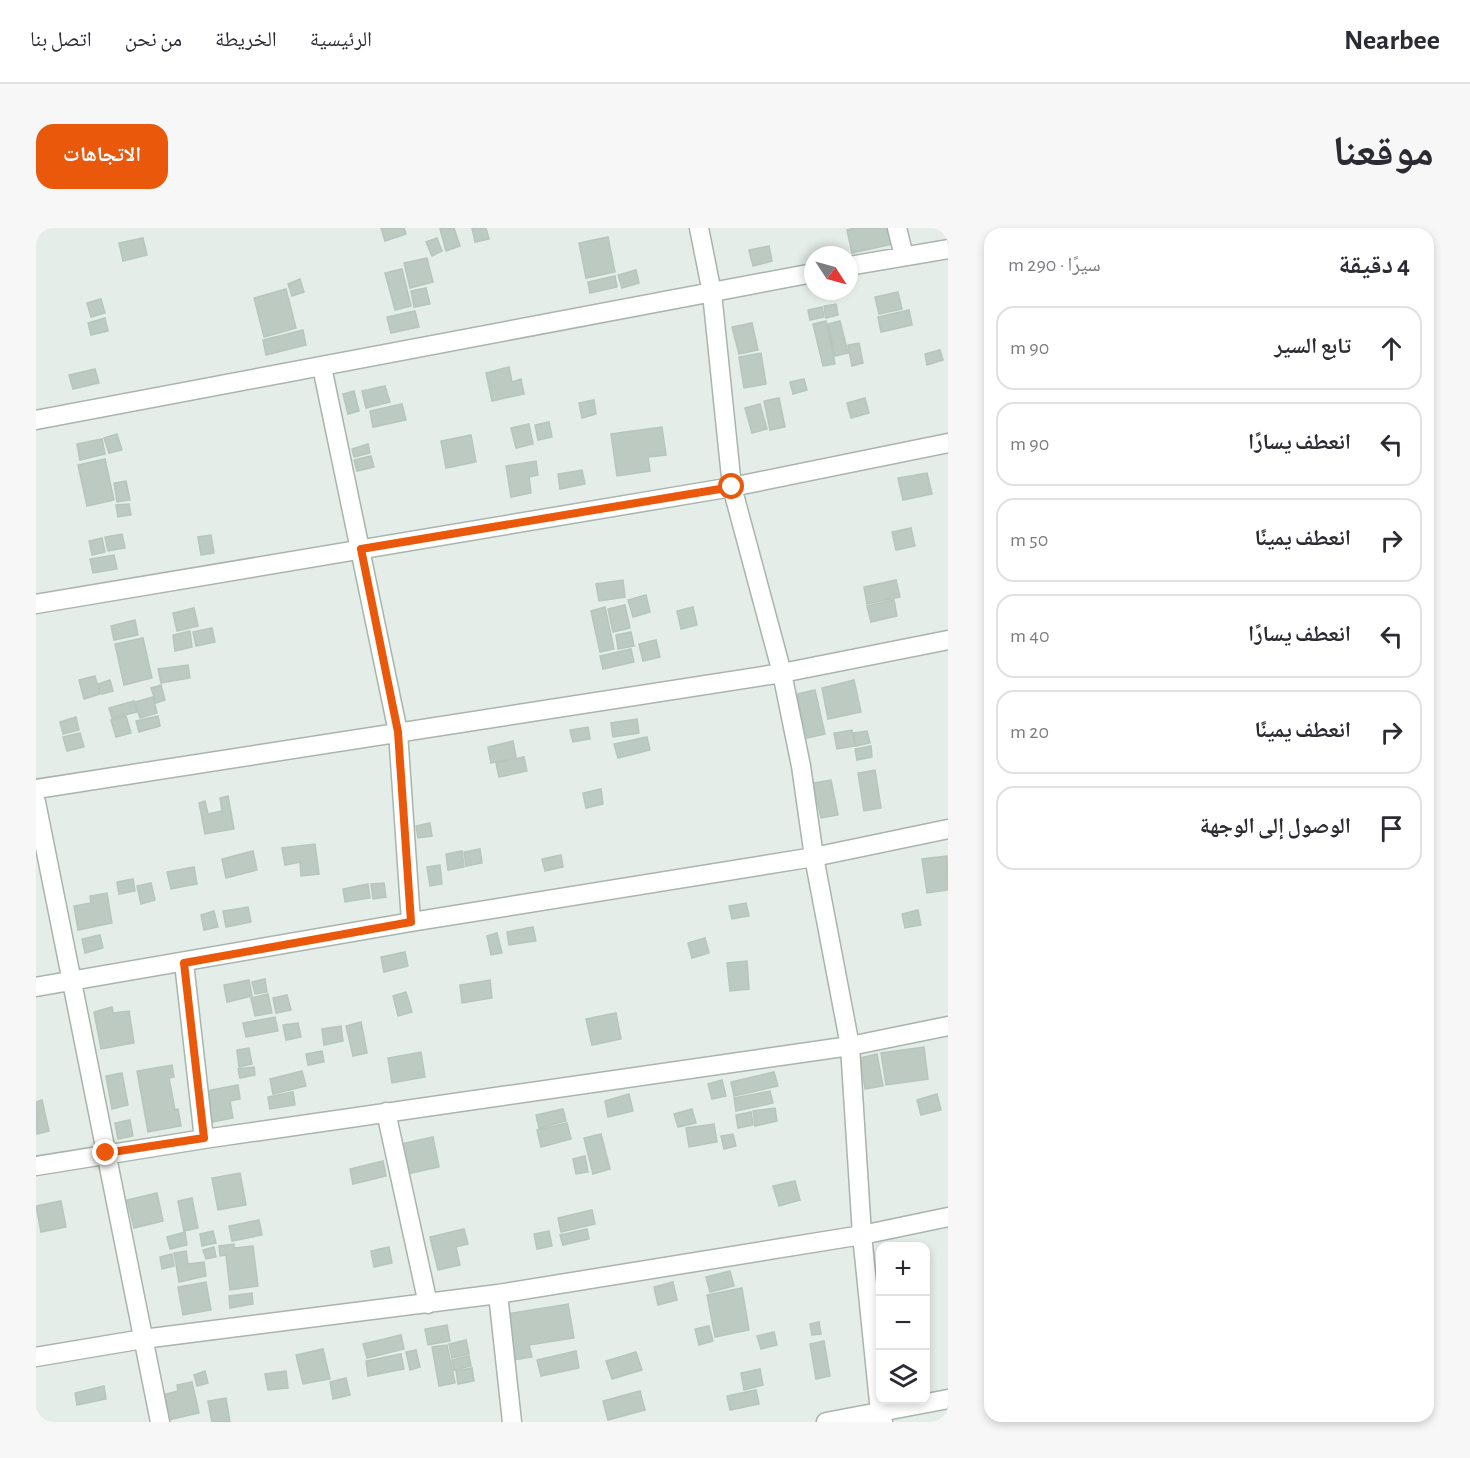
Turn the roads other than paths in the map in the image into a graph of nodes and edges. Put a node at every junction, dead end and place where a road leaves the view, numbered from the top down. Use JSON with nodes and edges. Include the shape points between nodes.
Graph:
{"nodes":[{"id":1,"x":699,"y":228,"type":"edge"},
{"id":2,"x":897,"y":228,"type":"edge"},
{"id":3,"x":948,"y":249,"type":"edge"},
{"id":4,"x":904,"y":256,"type":"junction"},
{"id":5,"x":858,"y":264,"type":"edge"},
{"id":6,"x":804,"y":275,"type":"edge"},
{"id":7,"x":712,"y":293,"type":"junction"},
{"id":8,"x":322,"y":367,"type":"junction"},
{"id":9,"x":36,"y":420,"type":"edge"},
{"id":10,"x":948,"y":443,"type":"edge"},
{"id":11,"x":732,"y":487,"type":"junction"},
{"id":12,"x":361,"y":549,"type":"junction"},
{"id":13,"x":36,"y":604,"type":"edge"},
{"id":14,"x":948,"y":640,"type":"edge"},
{"id":15,"x":782,"y":674,"type":"junction"},
{"id":16,"x":398,"y":732,"type":"junction"},
{"id":17,"x":36,"y":789,"type":"edge"},
{"id":18,"x":36,"y":802,"type":"edge"},
{"id":19,"x":948,"y":829,"type":"edge"},
{"id":20,"x":814,"y":857,"type":"junction"},
{"id":21,"x":411,"y":922,"type":"junction"},
{"id":22,"x":184,"y":963,"type":"junction"},
{"id":23,"x":72,"y":981,"type":"junction"},
{"id":24,"x":36,"y":987,"type":"edge"},
{"id":25,"x":948,"y":1026,"type":"edge"},
{"id":26,"x":850,"y":1046,"type":"junction"},
{"id":27,"x":386,"y":1112,"type":"junction"},
{"id":28,"x":204,"y":1138,"type":"junction"},
{"id":29,"x":106,"y":1153,"type":"junction"},
{"id":30,"x":36,"y":1166,"type":"edge"},
{"id":31,"x":948,"y":1217,"type":"edge"},
{"id":32,"x":862,"y":1235,"type":"junction"},
{"id":33,"x":498,"y":1294,"type":"junction"},
{"id":34,"x":428,"y":1304,"type":"junction"},
{"id":35,"x":143,"y":1339,"type":"junction"},
{"id":36,"x":36,"y":1357,"type":"edge"},
{"id":37,"x":948,"y":1399,"type":"edge"},
{"id":38,"x":882,"y":1417,"type":"edge"},
{"id":39,"x":160,"y":1422,"type":"edge"},
{"id":40,"x":512,"y":1422,"type":"edge"},
{"id":41,"x":826,"y":1422,"type":"edge"}],
"edges":[{"from":1,"to":7,"type":"street"},
{"from":2,"to":4,"type":"street"},
{"from":3,"to":4,"type":"street"},
{"from":4,"to":5,"type":"street"},
{"from":6,"to":7,"type":"street"},
{"from":7,"to":8,"type":"street"},
{"from":7,"to":11,"type":"street"},
{"from":8,"to":9,"type":"street"},
{"from":8,"to":12,"type":"street"},
{"from":10,"to":11,"type":"street"},
{"from":11,"to":12,"type":"street"},
{"from":11,"to":15,"type":"street"},
{"from":12,"to":13,"type":"street"},
{"from":12,"to":16,"type":"street"},
{"from":14,"to":15,"type":"street"},
{"from":15,"to":16,"type":"street"},
{"from":15,"to":20,"type":"street"},
{"from":16,"to":17,"type":"street"},
{"from":16,"to":21,"type":"street"},
{"from":18,"to":23,"type":"street"},
{"from":19,"to":20,"type":"street"},
{"from":20,"to":21,"type":"street"},
{"from":20,"to":26,"type":"street"},
{"from":21,"to":22,"type":"street"},
{"from":22,"to":23,"type":"street"},
{"from":22,"to":28,"type":"street"},
{"from":23,"to":24,"type":"street"},
{"from":23,"to":29,"type":"street"},
{"from":25,"to":26,"type":"street"},
{"from":26,"to":27,"type":"street"},
{"from":26,"to":32,"type":"street"},
{"from":27,"to":28,"type":"street"},
{"from":27,"to":34,"type":"street"},
{"from":28,"to":29,"type":"street"},
{"from":29,"to":30,"type":"street"},
{"from":29,"to":35,"type":"street"},
{"from":31,"to":32,"type":"street"},
{"from":32,"to":33,"type":"street"},
{"from":32,"to":38,"type":"street"},
{"from":33,"to":34,"type":"street"},
{"from":33,"to":40,"type":"street"},
{"from":34,"to":35,"type":"street"},
{"from":35,"to":36,"type":"street"},
{"from":35,"to":39,"type":"street"},
{"from":37,"to":38,"type":"street"},
{"from":38,"to":41,"type":"street"}]}
